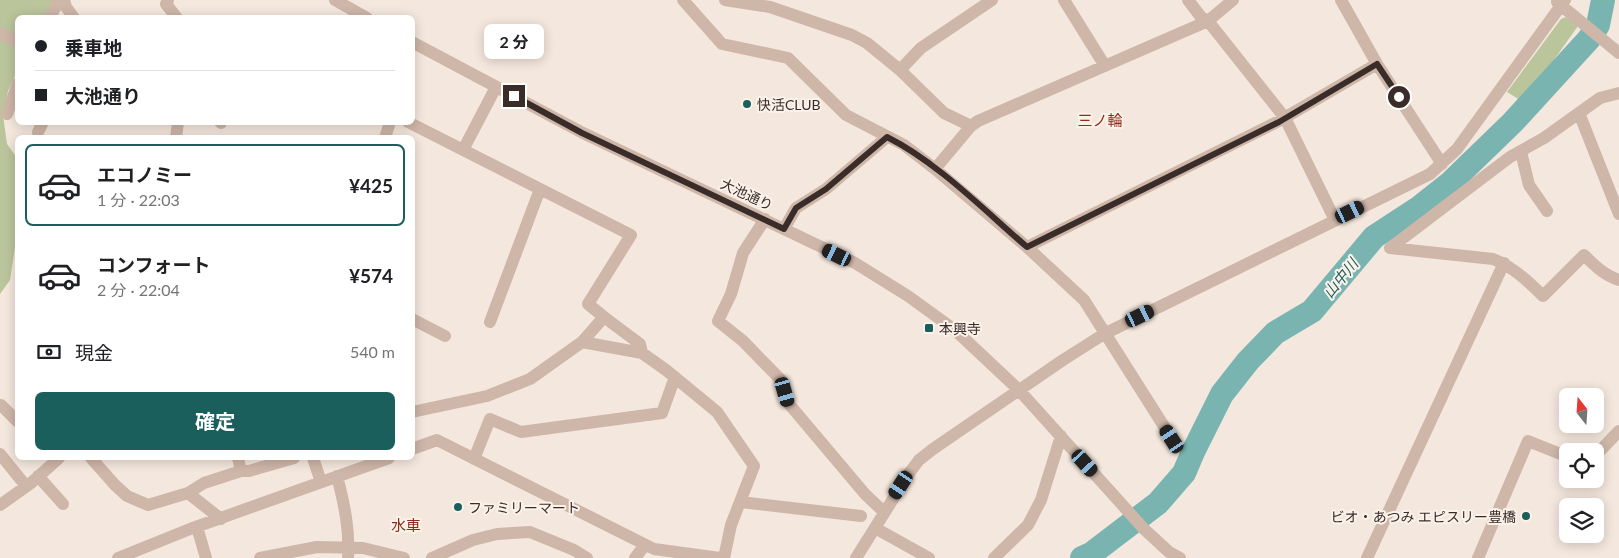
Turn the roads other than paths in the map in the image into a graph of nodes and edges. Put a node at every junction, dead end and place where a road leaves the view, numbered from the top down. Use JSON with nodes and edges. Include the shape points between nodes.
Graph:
{"nodes":[{"id":1,"x":60,"y":0,"type":"edge"},
{"id":2,"x":64,"y":0,"type":"edge"},
{"id":3,"x":168,"y":0,"type":"edge"},
{"id":4,"x":334,"y":0,"type":"edge"},
{"id":5,"x":684,"y":0,"type":"edge"},
{"id":6,"x":725,"y":0,"type":"edge"},
{"id":7,"x":992,"y":0,"type":"edge"},
{"id":8,"x":1064,"y":0,"type":"edge"},
{"id":9,"x":1188,"y":0,"type":"edge"},
{"id":10,"x":1233,"y":0,"type":"edge"},
{"id":11,"x":1341,"y":0,"type":"edge"},
{"id":12,"x":1561,"y":2,"type":"edge"},
{"id":13,"x":52,"y":15,"type":"edge"},
{"id":14,"x":72,"y":15,"type":"edge"},
{"id":15,"x":175,"y":15,"type":"edge"},
{"id":16,"x":362,"y":15,"type":"edge"},
{"id":17,"x":1208,"y":20,"type":"junction"},
{"id":18,"x":0,"y":33,"type":"edge"},
{"id":19,"x":15,"y":40,"type":"edge"},
{"id":20,"x":415,"y":44,"type":"edge"},
{"id":21,"x":1619,"y":53,"type":"edge"},
{"id":22,"x":1377,"y":64,"type":"junction"},
{"id":23,"x":1104,"y":66,"type":"junction"},
{"id":24,"x":900,"y":70,"type":"junction"},
{"id":25,"x":496,"y":87,"type":"junction"},
{"id":26,"x":15,"y":91,"type":"edge"},
{"id":27,"x":1619,"y":93,"type":"edge"},
{"id":28,"x":1579,"y":113,"type":"junction"},
{"id":29,"x":7,"y":114,"type":"dead end"},
{"id":30,"x":1285,"y":118,"type":"junction"},
{"id":31,"x":414,"y":125,"type":"edge"},
{"id":32,"x":971,"y":126,"type":"junction"},
{"id":33,"x":887,"y":137,"type":"junction"},
{"id":34,"x":463,"y":150,"type":"junction"},
{"id":35,"x":1521,"y":152,"type":"junction"},
{"id":36,"x":1442,"y":164,"type":"junction"},
{"id":37,"x":935,"y":168,"type":"junction"},
{"id":38,"x":540,"y":189,"type":"junction"},
{"id":39,"x":1547,"y":211,"type":"dead end"},
{"id":40,"x":1619,"y":214,"type":"edge"},
{"id":41,"x":765,"y":219,"type":"junction"},
{"id":42,"x":1334,"y":220,"type":"junction"},
{"id":43,"x":784,"y":229,"type":"junction"},
{"id":44,"x":1027,"y":247,"type":"junction"},
{"id":45,"x":1504,"y":263,"type":"junction"},
{"id":46,"x":1619,"y":280,"type":"edge"},
{"id":47,"x":604,"y":317,"type":"junction"},
{"id":48,"x":415,"y":321,"type":"edge"},
{"id":49,"x":490,"y":322,"type":"dead end"},
{"id":50,"x":1104,"y":334,"type":"junction"},
{"id":51,"x":445,"y":336,"type":"dead end"},
{"id":52,"x":582,"y":342,"type":"junction"},
{"id":53,"x":642,"y":353,"type":"junction"},
{"id":54,"x":675,"y":377,"type":"junction"},
{"id":55,"x":1019,"y":390,"type":"junction"},
{"id":56,"x":1,"y":405,"type":"edge"},
{"id":57,"x":415,"y":411,"type":"edge"},
{"id":58,"x":15,"y":419,"type":"edge"},
{"id":59,"x":1619,"y":431,"type":"edge"},
{"id":60,"x":1061,"y":436,"type":"junction"},
{"id":61,"x":1172,"y":439,"type":"dead end"},
{"id":62,"x":1604,"y":447,"type":"edge"},
{"id":63,"x":415,"y":448,"type":"edge"},
{"id":64,"x":1559,"y":453,"type":"edge"},
{"id":65,"x":0,"y":454,"type":"edge"},
{"id":66,"x":474,"y":459,"type":"junction"},
{"id":67,"x":54,"y":460,"type":"edge"},
{"id":68,"x":93,"y":460,"type":"edge"},
{"id":69,"x":238,"y":460,"type":"edge"},
{"id":70,"x":287,"y":460,"type":"edge"},
{"id":71,"x":314,"y":460,"type":"edge"},
{"id":72,"x":383,"y":460,"type":"edge"},
{"id":73,"x":241,"y":471,"type":"junction"},
{"id":74,"x":38,"y":476,"type":"junction"},
{"id":75,"x":337,"y":476,"type":"junction"},
{"id":76,"x":321,"y":482,"type":"junction"},
{"id":77,"x":26,"y":486,"type":"junction"},
{"id":78,"x":188,"y":493,"type":"junction"},
{"id":79,"x":868,"y":496,"type":"junction"},
{"id":80,"x":741,"y":502,"type":"junction"},
{"id":81,"x":63,"y":504,"type":"dead end"},
{"id":82,"x":0,"y":505,"type":"edge"},
{"id":83,"x":884,"y":512,"type":"junction"},
{"id":84,"x":861,"y":516,"type":"junction"},
{"id":85,"x":221,"y":519,"type":"junction"},
{"id":86,"x":197,"y":527,"type":"junction"},
{"id":87,"x":875,"y":528,"type":"junction"},
{"id":88,"x":867,"y":541,"type":"junction"},
{"id":89,"x":645,"y":545,"type":"junction"},
{"id":90,"x":348,"y":552,"type":"edge"},
{"id":91,"x":692,"y":556,"type":"edge"},
{"id":92,"x":118,"y":558,"type":"edge"},
{"id":93,"x":206,"y":558,"type":"edge"},
{"id":94,"x":260,"y":558,"type":"edge"},
{"id":95,"x":404,"y":558,"type":"edge"},
{"id":96,"x":432,"y":558,"type":"edge"},
{"id":97,"x":587,"y":558,"type":"edge"},
{"id":98,"x":635,"y":558,"type":"edge"},
{"id":99,"x":722,"y":558,"type":"edge"},
{"id":100,"x":856,"y":558,"type":"edge"},
{"id":101,"x":929,"y":558,"type":"edge"},
{"id":102,"x":994,"y":558,"type":"edge"},
{"id":103,"x":1180,"y":558,"type":"edge"},
{"id":104,"x":1367,"y":558,"type":"edge"},
{"id":105,"x":1478,"y":558,"type":"edge"}],
"edges":[{"from":1,"to":13,"type":"street"},
{"from":2,"to":14,"type":"street"},
{"from":3,"to":15,"type":"street","via":[[166,4]]},
{"from":4,"to":16,"type":"street"},
{"from":5,"to":33,"type":"street","via":[[722,44],[788,58],[846,115]]},
{"from":6,"to":24,"type":"street","via":[[770,7],[852,35]]},
{"from":7,"to":24,"type":"street","via":[[921,48]]},
{"from":8,"to":23,"type":"street"},
{"from":9,"to":17,"type":"street","via":[[1201,17]]},
{"from":10,"to":17,"type":"street"},
{"from":11,"to":22,"type":"street"},
{"from":12,"to":21,"type":"street"},
{"from":12,"to":36,"type":"street","via":[[1457,148]]},
{"from":17,"to":23,"type":"street"},
{"from":17,"to":30,"type":"street"},
{"from":18,"to":19,"type":"street"},
{"from":20,"to":25,"type":"street","name":"大池通り"},
{"from":22,"to":30,"type":"street"},
{"from":22,"to":36,"type":"street"},
{"from":23,"to":32,"type":"street"},
{"from":24,"to":32,"type":"street","via":[[944,112]]},
{"from":25,"to":34,"type":"street"},
{"from":25,"to":41,"type":"street","name":"大池通り","via":[[582,133]]},
{"from":26,"to":29,"type":"street"},
{"from":27,"to":28,"type":"street","via":[[1600,98]]},
{"from":28,"to":35,"type":"street"},
{"from":28,"to":40,"type":"street"},
{"from":30,"to":42,"type":"street"},
{"from":30,"to":44,"type":"street"},
{"from":31,"to":34,"type":"street"},
{"from":32,"to":37,"type":"street"},
{"from":33,"to":37,"type":"street","via":[[904,145]]},
{"from":33,"to":43,"type":"street","via":[[826,189],[796,208]]},
{"from":34,"to":38,"type":"street"},
{"from":35,"to":39,"type":"street","via":[[1529,185]]},
{"from":35,"to":45,"type":"street","via":[[1390,248],[1493,259]]},
{"from":36,"to":42,"type":"street","via":[[1430,174]]},
{"from":37,"to":44,"type":"street"},
{"from":38,"to":47,"type":"street","via":[[630,235],[588,304]]},
{"from":38,"to":49,"type":"street"},
{"from":41,"to":43,"type":"street","name":"大池通り"},
{"from":41,"to":79,"type":"street","via":[[743,253],[731,294],[718,321],[743,341],[782,381],[788,404]]},
{"from":42,"to":50,"type":"street"},
{"from":43,"to":55,"type":"street","name":"大池通り","via":[[855,263],[908,296],[955,330]]},
{"from":44,"to":50,"type":"street","via":[[1084,300]]},
{"from":45,"to":46,"type":"street","via":[[1543,296],[1584,255],[1600,271]]},
{"from":45,"to":104,"type":"street"},
{"from":47,"to":52,"type":"street"},
{"from":47,"to":53,"type":"street","via":[[640,344]]},
{"from":48,"to":51,"type":"street"},
{"from":50,"to":55,"type":"street"},
{"from":50,"to":61,"type":"street"},
{"from":52,"to":53,"type":"street"},
{"from":52,"to":57,"type":"street","via":[[530,379],[487,396]]},
{"from":53,"to":54,"type":"street"},
{"from":54,"to":66,"type":"street","via":[[662,413],[521,432],[490,419]]},
{"from":54,"to":80,"type":"street","via":[[717,412],[754,466]]},
{"from":55,"to":60,"type":"street","name":"大池通り"},
{"from":55,"to":83,"type":"street","via":[[920,460]]},
{"from":56,"to":58,"type":"street"},
{"from":59,"to":62,"type":"street"},
{"from":60,"to":102,"type":"street","via":[[1041,500],[1028,525]]},
{"from":60,"to":103,"type":"street","name":"大池通り","via":[[1120,504],[1169,552]]},
{"from":63,"to":66,"type":"street","via":[[437,440]]},
{"from":64,"to":105,"type":"street","via":[[1528,441]]},
{"from":65,"to":77,"type":"street"},
{"from":66,"to":89,"type":"street"},
{"from":67,"to":74,"type":"street"},
{"from":68,"to":78,"type":"street","via":[[128,496],[148,506]]},
{"from":69,"to":73,"type":"street"},
{"from":70,"to":73,"type":"street"},
{"from":71,"to":76,"type":"street"},
{"from":72,"to":75,"type":"street"},
{"from":73,"to":78,"type":"street","via":[[204,483]]},
{"from":74,"to":77,"type":"street"},
{"from":74,"to":81,"type":"street"},
{"from":75,"to":76,"type":"street"},
{"from":75,"to":90,"type":"street","via":[[345,505]]},
{"from":76,"to":85,"type":"street"},
{"from":77,"to":82,"type":"street"},
{"from":78,"to":85,"type":"street"},
{"from":79,"to":83,"type":"street"},
{"from":79,"to":84,"type":"street"},
{"from":80,"to":84,"type":"street"},
{"from":80,"to":99,"type":"street"},
{"from":83,"to":87,"type":"street"},
{"from":84,"to":88,"type":"street"},
{"from":85,"to":86,"type":"street"},
{"from":86,"to":92,"type":"street"},
{"from":86,"to":93,"type":"street"},
{"from":87,"to":88,"type":"street"},
{"from":87,"to":101,"type":"street"},
{"from":88,"to":100,"type":"street"},
{"from":89,"to":91,"type":"street","via":[[654,550]]},
{"from":89,"to":98,"type":"street"},
{"from":90,"to":94,"type":"street","via":[[317,547]]},
{"from":90,"to":95,"type":"street","via":[[362,548]]},
{"from":91,"to":99,"type":"street"},
{"from":96,"to":97,"type":"street","via":[[481,538],[530,532]]}]}
